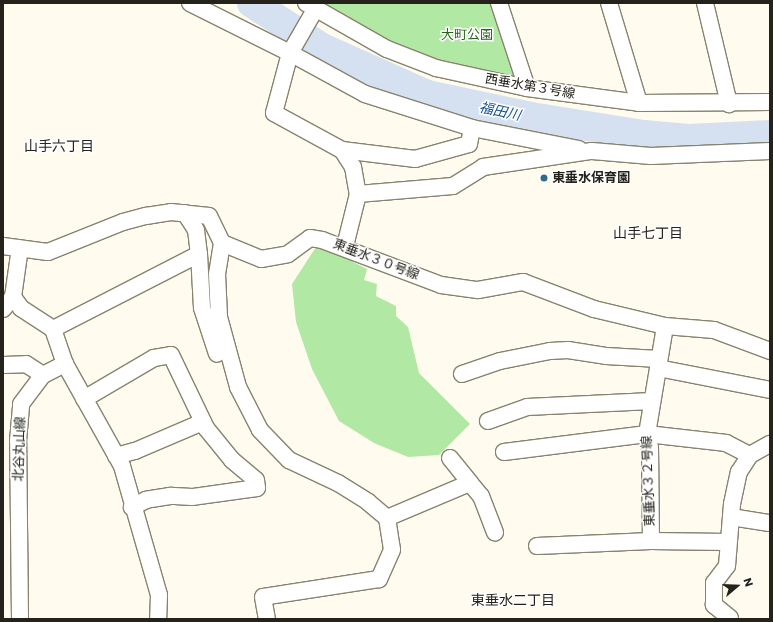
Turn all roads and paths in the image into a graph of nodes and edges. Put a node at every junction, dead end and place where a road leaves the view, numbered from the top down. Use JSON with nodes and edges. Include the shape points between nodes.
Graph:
{"nodes":[{"id":1,"x":190,"y":3,"type":"edge"},
{"id":2,"x":499,"y":3,"type":"edge"},
{"id":3,"x":609,"y":3,"type":"edge"},
{"id":4,"x":706,"y":3,"type":"edge"},
{"id":5,"x":311,"y":6,"type":"edge"},
{"id":6,"x":290,"y":53,"type":"junction"},
{"id":7,"x":527,"y":88,"type":"junction"},
{"id":8,"x":770,"y":102,"type":"edge"},
{"id":9,"x":639,"y":103,"type":"junction"},
{"id":10,"x":729,"y":104,"type":"junction"},
{"id":11,"x":472,"y":128,"type":"junction"},
{"id":12,"x":342,"y":150,"type":"junction"},
{"id":13,"x":592,"y":151,"type":"junction"},
{"id":14,"x":770,"y":151,"type":"edge"},
{"id":15,"x":358,"y":194,"type":"junction"},
{"id":16,"x":184,"y":213,"type":"junction"},
{"id":17,"x":222,"y":243,"type":"junction"},
{"id":18,"x":3,"y":246,"type":"edge"},
{"id":19,"x":345,"y":246,"type":"junction"},
{"id":20,"x":20,"y":248,"type":"junction"},
{"id":21,"x":199,"y":254,"type":"junction"},
{"id":22,"x":10,"y":276,"type":"edge"},
{"id":23,"x":8,"y":303,"type":"edge"},
{"id":24,"x":665,"y":326,"type":"junction"},
{"id":25,"x":52,"y":329,"type":"junction"},
{"id":26,"x":770,"y":351,"type":"edge"},
{"id":27,"x":217,"y":354,"type":"dead end"},
{"id":28,"x":64,"y":364,"type":"junction"},
{"id":29,"x":658,"y":364,"type":"junction"},
{"id":30,"x":3,"y":365,"type":"edge"},
{"id":31,"x":462,"y":374,"type":"dead end"},
{"id":32,"x":43,"y":375,"type":"junction"},
{"id":33,"x":770,"y":390,"type":"edge"},
{"id":34,"x":84,"y":399,"type":"junction"},
{"id":35,"x":652,"y":401,"type":"junction"},
{"id":36,"x":488,"y":421,"type":"dead end"},
{"id":37,"x":203,"y":422,"type":"junction"},
{"id":38,"x":647,"y":434,"type":"junction"},
{"id":39,"x":770,"y":444,"type":"edge"},
{"id":40,"x":504,"y":452,"type":"dead end"},
{"id":41,"x":750,"y":455,"type":"junction"},
{"id":42,"x":116,"y":456,"type":"junction"},
{"id":43,"x":450,"y":458,"type":"dead end"},
{"id":44,"x":470,"y":483,"type":"junction"},
{"id":45,"x":132,"y":507,"type":"junction"},
{"id":46,"x":731,"y":517,"type":"junction"},
{"id":47,"x":387,"y":518,"type":"junction"},
{"id":48,"x":770,"y":523,"type":"edge"},
{"id":49,"x":495,"y":532,"type":"dead end"},
{"id":50,"x":651,"y":541,"type":"junction"},
{"id":51,"x":728,"y":542,"type":"junction"},
{"id":52,"x":537,"y":546,"type":"dead end"},
{"id":53,"x":20,"y":619,"type":"edge"},
{"id":54,"x":158,"y":619,"type":"edge"},
{"id":55,"x":267,"y":619,"type":"edge"},
{"id":56,"x":734,"y":619,"type":"edge"}],
"edges":[{"from":1,"to":6,"type":"street"},
{"from":2,"to":7,"type":"street"},
{"from":3,"to":9,"type":"street"},
{"from":4,"to":10,"type":"street"},
{"from":5,"to":6,"type":"street"},
{"from":5,"to":7,"type":"street","name":"西垂水第３号線","via":[[387,49],[436,68]]},
{"from":6,"to":11,"type":"street","via":[[365,94]]},
{"from":6,"to":12,"type":"street","via":[[274,113]]},
{"from":7,"to":9,"type":"street","name":"西垂水第３号線"},
{"from":8,"to":10,"type":"street","name":"西垂水第３号線"},
{"from":9,"to":10,"type":"street","name":"西垂水第３号線"},
{"from":11,"to":12,"type":"street","via":[[469,144],[415,159]]},
{"from":11,"to":13,"type":"street"},
{"from":12,"to":15,"type":"street","via":[[353,168]]},
{"from":13,"to":14,"type":"street","via":[[651,156]]},
{"from":13,"to":15,"type":"street","via":[[483,167],[453,186]]},
{"from":15,"to":19,"type":"street"},
{"from":16,"to":17,"type":"street","via":[[209,216]]},
{"from":16,"to":20,"type":"street","via":[[171,212],[123,222],[48,252]]},
{"from":16,"to":21,"type":"street","via":[[196,230]]},
{"from":17,"to":19,"type":"street","name":"東垂水３０号線","via":[[261,259],[288,254],[310,238]]},
{"from":17,"to":47,"type":"street","via":[[217,274],[219,317],[238,387],[260,430],[289,460],[344,487]]},
{"from":18,"to":20,"type":"street"},
{"from":19,"to":24,"type":"street","name":"東垂水３０号線","via":[[441,285],[478,290],[523,282],[594,309]]},
{"from":20,"to":22,"type":"street"},
{"from":21,"to":25,"type":"street"},
{"from":21,"to":27,"type":"street","via":[[202,308]]},
{"from":22,"to":23,"type":"street"},
{"from":23,"to":25,"type":"street","via":[[21,308]]},
{"from":24,"to":26,"type":"street","name":"東垂水３０号線","via":[[714,330]]},
{"from":24,"to":29,"type":"street","name":"東垂水３２号線"},
{"from":25,"to":28,"type":"street"},
{"from":28,"to":32,"type":"street","name":"北谷丸山線"},
{"from":28,"to":34,"type":"street"},
{"from":29,"to":31,"type":"street","via":[[568,350],[500,361]]},
{"from":29,"to":33,"type":"street"},
{"from":29,"to":35,"type":"street","name":"東垂水３２号線"},
{"from":30,"to":32,"type":"street","via":[[26,364]]},
{"from":32,"to":53,"type":"street","name":"北谷丸山線","via":[[21,404],[18,441]]},
{"from":34,"to":37,"type":"street","via":[[154,358],[171,355]]},
{"from":34,"to":42,"type":"street"},
{"from":35,"to":36,"type":"street","via":[[527,407]]},
{"from":35,"to":38,"type":"street","name":"東垂水３２号線"},
{"from":37,"to":42,"type":"street","via":[[135,451]]},
{"from":37,"to":45,"type":"street","via":[[232,460],[256,480],[257,488],[192,497],[170,496],[146,500]]},
{"from":38,"to":40,"type":"street"},
{"from":38,"to":41,"type":"street","via":[[726,444]]},
{"from":38,"to":50,"type":"street","name":"東垂水３２号線","via":[[650,448]]},
{"from":39,"to":41,"type":"street"},
{"from":41,"to":46,"type":"street","via":[[739,472]]},
{"from":42,"to":45,"type":"street","via":[[122,466]]},
{"from":43,"to":44,"type":"street"},
{"from":44,"to":47,"type":"street"},
{"from":44,"to":49,"type":"street","via":[[481,496]]},
{"from":45,"to":54,"type":"street","via":[[159,595]]},
{"from":46,"to":48,"type":"street"},
{"from":46,"to":51,"type":"street"},
{"from":47,"to":55,"type":"street","via":[[392,550],[379,579],[263,597]]},
{"from":50,"to":51,"type":"street"},
{"from":50,"to":52,"type":"street"},
{"from":51,"to":56,"type":"street","via":[[727,566],[714,583],[714,605]]}]}
